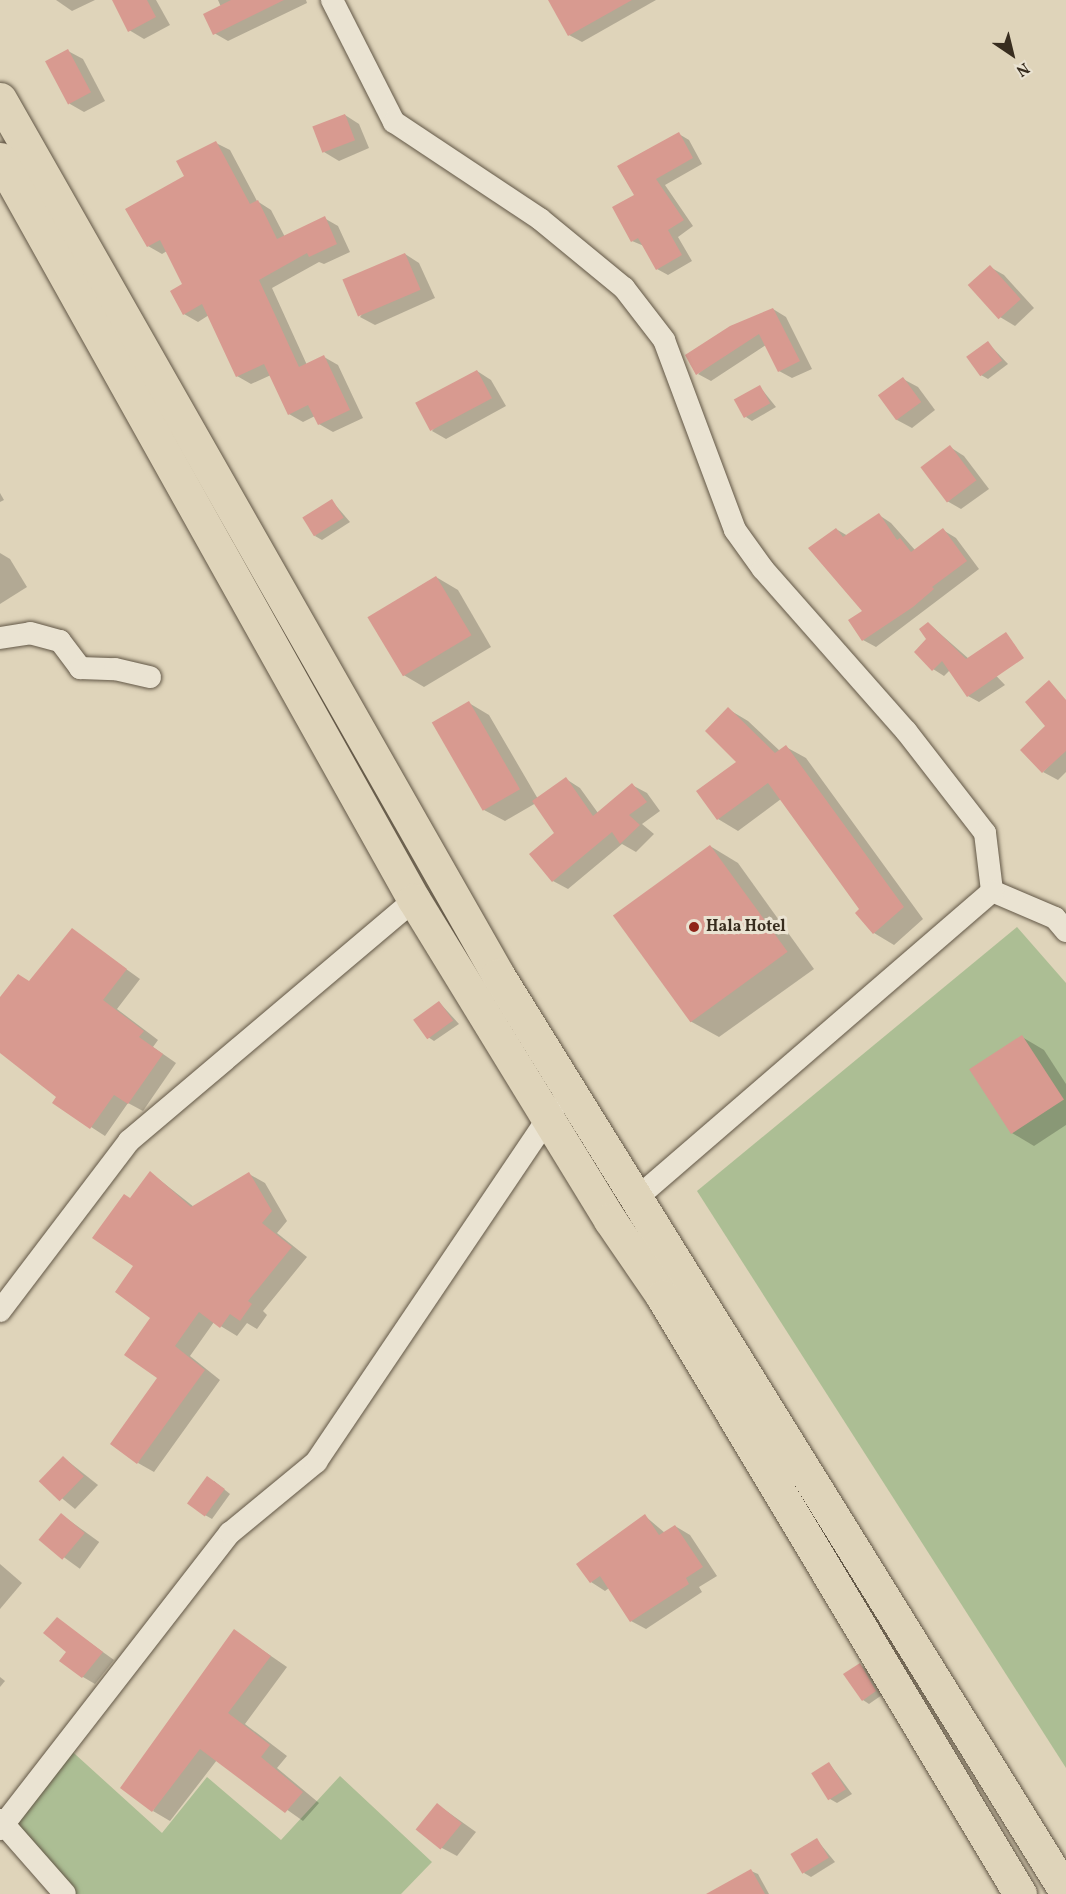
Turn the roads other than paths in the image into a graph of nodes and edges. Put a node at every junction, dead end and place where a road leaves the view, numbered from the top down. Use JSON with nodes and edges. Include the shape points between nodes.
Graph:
{"nodes":[{"id":1,"x":332,"y":0,"type":"edge"},
{"id":2,"x":0,"y":99,"type":"edge"},
{"id":3,"x":0,"y":159,"type":"edge"},
{"id":4,"x":0,"y":638,"type":"edge"},
{"id":5,"x":150,"y":677,"type":"dead end"},
{"id":6,"x":992,"y":891,"type":"junction"},
{"id":7,"x":414,"y":900,"type":"junction"},
{"id":8,"x":1066,"y":931,"type":"edge"},
{"id":9,"x":568,"y":1086,"type":"junction"},
{"id":10,"x":548,"y":1120,"type":"junction"},
{"id":11,"x":638,"y":1197,"type":"junction"},
{"id":12,"x":0,"y":1311,"type":"edge"},
{"id":13,"x":795,"y":1452,"type":"junction"},
{"id":14,"x":766,"y":1472,"type":"junction"},
{"id":15,"x":1,"y":1824,"type":"edge"},
{"id":16,"x":1066,"y":1892,"type":"edge"},
{"id":17,"x":65,"y":1894,"type":"edge"},
{"id":18,"x":1020,"y":1894,"type":"edge"}],
"edges":[{"from":1,"to":6,"type":"street","via":[[394,122],[548,226],[624,288],[664,340],[735,530],[763,569],[906,731],[985,834]]},
{"from":2,"to":9,"type":"main road","via":[[498,975]]},
{"from":3,"to":7,"type":"main road"},
{"from":4,"to":5,"type":"street","via":[[30,633],[60,640],[80,668],[115,669]]},
{"from":6,"to":8,"type":"street","via":[[1055,918]]},
{"from":6,"to":11,"type":"street"},
{"from":7,"to":10,"type":"main road"},
{"from":7,"to":12,"type":"street","via":[[129,1141]]},
{"from":9,"to":10,"type":"street"},
{"from":9,"to":11,"type":"main road"},
{"from":10,"to":14,"type":"main road","via":[[662,1296]]},
{"from":10,"to":15,"type":"street","via":[[316,1462],[230,1533]]},
{"from":11,"to":13,"type":"main road"},
{"from":13,"to":14,"type":"main road"},
{"from":13,"to":16,"type":"main road"},
{"from":14,"to":18,"type":"main road"},
{"from":15,"to":17,"type":"street"}]}
